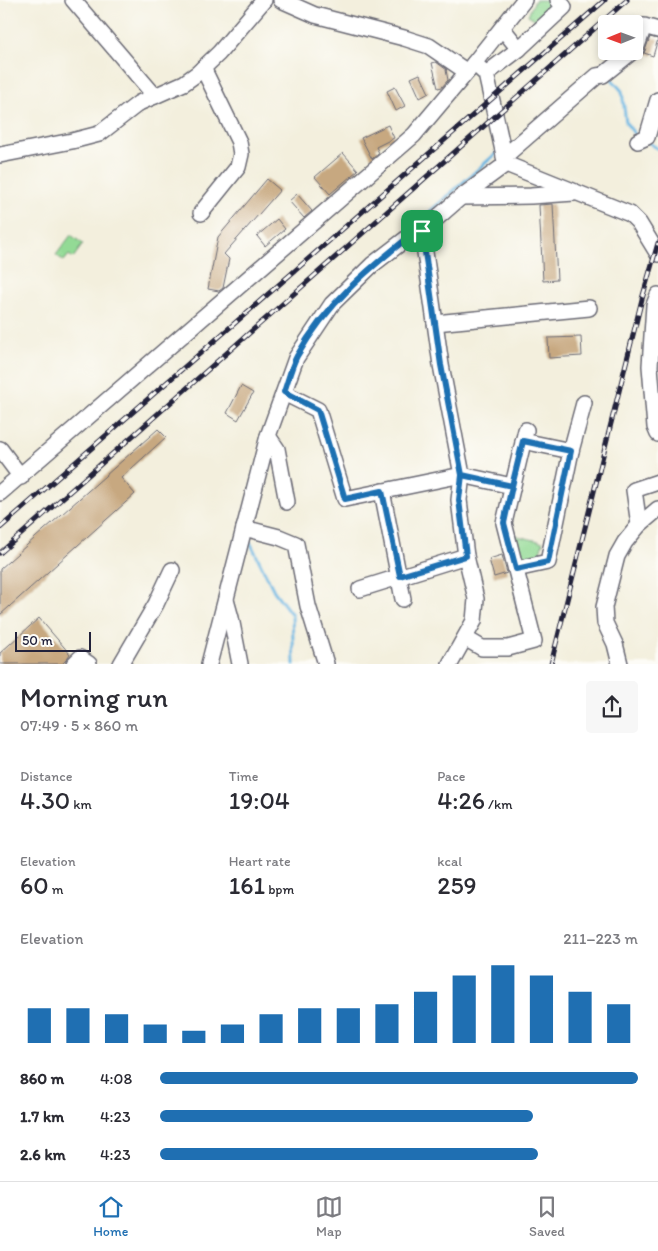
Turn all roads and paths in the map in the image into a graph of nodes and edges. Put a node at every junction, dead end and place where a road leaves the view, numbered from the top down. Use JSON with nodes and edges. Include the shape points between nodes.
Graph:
{"nodes":[{"id":1,"x":73,"y":0,"type":"edge"},
{"id":2,"x":264,"y":0,"type":"edge"},
{"id":3,"x":281,"y":0,"type":"edge"},
{"id":4,"x":524,"y":0,"type":"edge"},
{"id":5,"x":558,"y":0,"type":"edge"},
{"id":6,"x":502,"y":28,"type":"junction"},
{"id":7,"x":643,"y":29,"type":"edge"},
{"id":8,"x":658,"y":30,"type":"edge"},
{"id":9,"x":519,"y":49,"type":"junction"},
{"id":10,"x":622,"y":60,"type":"edge"},
{"id":11,"x":203,"y":68,"type":"junction"},
{"id":12,"x":470,"y":68,"type":"junction"},
{"id":13,"x":486,"y":74,"type":"junction"},
{"id":14,"x":155,"y":96,"type":"junction"},
{"id":15,"x":658,"y":100,"type":"edge"},
{"id":16,"x":643,"y":139,"type":"dead end"},
{"id":17,"x":0,"y":155,"type":"edge"},
{"id":18,"x":505,"y":160,"type":"junction"},
{"id":19,"x":578,"y":192,"type":"junction"},
{"id":20,"x":461,"y":197,"type":"junction"},
{"id":21,"x":201,"y":213,"type":"dead end"},
{"id":22,"x":422,"y":231,"type":"junction"},
{"id":23,"x":658,"y":254,"type":"edge"},
{"id":24,"x":658,"y":294,"type":"edge"},
{"id":25,"x":589,"y":308,"type":"dead end"},
{"id":26,"x":435,"y":323,"type":"junction"},
{"id":27,"x":284,"y":392,"type":"junction"},
{"id":28,"x":584,"y":403,"type":"dead end"},
{"id":29,"x":658,"y":434,"type":"edge"},
{"id":30,"x":268,"y":436,"type":"junction"},
{"id":31,"x":0,"y":450,"type":"edge"},
{"id":32,"x":571,"y":451,"type":"junction"},
{"id":33,"x":462,"y":475,"type":"junction"},
{"id":34,"x":21,"y":477,"type":"junction"},
{"id":35,"x":658,"y":482,"type":"edge"},
{"id":36,"x":512,"y":486,"type":"junction"},
{"id":37,"x":382,"y":491,"type":"junction"},
{"id":38,"x":0,"y":493,"type":"edge"},
{"id":39,"x":287,"y":502,"type":"dead end"},
{"id":40,"x":658,"y":510,"type":"edge"},
{"id":41,"x":639,"y":525,"type":"junction"},
{"id":42,"x":244,"y":528,"type":"junction"},
{"id":43,"x":466,"y":556,"type":"junction"},
{"id":44,"x":516,"y":569,"type":"junction"},
{"id":45,"x":172,"y":570,"type":"dead end"},
{"id":46,"x":400,"y":576,"type":"junction"},
{"id":47,"x":360,"y":589,"type":"dead end"},
{"id":48,"x":403,"y":599,"type":"dead end"},
{"id":49,"x":226,"y":600,"type":"junction"},
{"id":50,"x":465,"y":638,"type":"junction"},
{"id":51,"x":74,"y":664,"type":"edge"},
{"id":52,"x":89,"y":664,"type":"edge"},
{"id":53,"x":121,"y":664,"type":"edge"},
{"id":54,"x":209,"y":664,"type":"edge"},
{"id":55,"x":240,"y":664,"type":"edge"},
{"id":56,"x":326,"y":664,"type":"edge"},
{"id":57,"x":450,"y":664,"type":"edge"},
{"id":58,"x":620,"y":664,"type":"edge"}],
"edges":[{"from":1,"to":14,"type":"street"},
{"from":2,"to":11,"type":"street"},
{"from":3,"to":12,"type":"street","via":[[315,15],[429,46]]},
{"from":4,"to":6,"type":"street"},
{"from":5,"to":9,"type":"street","via":[[564,7]]},
{"from":6,"to":9,"type":"street"},
{"from":6,"to":12,"type":"street"},
{"from":7,"to":8,"type":"street","via":[[644,26]]},
{"from":9,"to":13,"type":"street"},
{"from":10,"to":18,"type":"street","via":[[597,76]]},
{"from":11,"to":14,"type":"street","via":[[184,83]]},
{"from":11,"to":21,"type":"street","via":[[239,142],[241,154],[238,167]]},
{"from":12,"to":13,"type":"street"},
{"from":12,"to":34,"type":"street","via":[[414,135]]},
{"from":13,"to":18,"type":"street"},
{"from":14,"to":17,"type":"street","via":[[139,103],[99,134]]},
{"from":15,"to":16,"type":"street"},
{"from":18,"to":19,"type":"street"},
{"from":18,"to":20,"type":"street"},
{"from":19,"to":20,"type":"street"},
{"from":19,"to":23,"type":"street","via":[[630,214],[639,222]]},
{"from":20,"to":22,"type":"street"},
{"from":22,"to":26,"type":"street"},
{"from":22,"to":27,"type":"street","via":[[415,232],[372,265],[332,304],[296,358]]},
{"from":24,"to":29,"type":"street","via":[[654,305],[650,366],[654,427]]},
{"from":25,"to":26,"type":"street"},
{"from":26,"to":33,"type":"street"},
{"from":27,"to":30,"type":"street"},
{"from":27,"to":37,"type":"street","via":[[318,410],[345,499]]},
{"from":28,"to":32,"type":"street"},
{"from":30,"to":39,"type":"street","via":[[277,449]]},
{"from":30,"to":42,"type":"street"},
{"from":31,"to":34,"type":"street"},
{"from":32,"to":36,"type":"street","via":[[525,435]]},
{"from":32,"to":44,"type":"street","via":[[548,562]]},
{"from":33,"to":36,"type":"street"},
{"from":33,"to":37,"type":"street"},
{"from":33,"to":43,"type":"street","via":[[459,500]]},
{"from":34,"to":38,"type":"street"},
{"from":35,"to":41,"type":"street","via":[[634,490]]},
{"from":36,"to":44,"type":"street","via":[[504,523]]},
{"from":37,"to":46,"type":"street"},
{"from":40,"to":41,"type":"street"},
{"from":41,"to":58,"type":"street","via":[[617,556],[604,607]]},
{"from":42,"to":49,"type":"street"},
{"from":42,"to":56,"type":"street","via":[[296,544],[308,606]]},
{"from":43,"to":46,"type":"street"},
{"from":43,"to":50,"type":"street","via":[[476,612]]},
{"from":44,"to":50,"type":"street","via":[[534,641],[508,648],[482,648]]},
{"from":45,"to":53,"type":"street"},
{"from":46,"to":47,"type":"street"},
{"from":46,"to":48,"type":"street"},
{"from":49,"to":54,"type":"street"},
{"from":49,"to":55,"type":"street"},
{"from":50,"to":57,"type":"street"},
{"from":51,"to":52,"type":"street","via":[[80,658]]}]}
